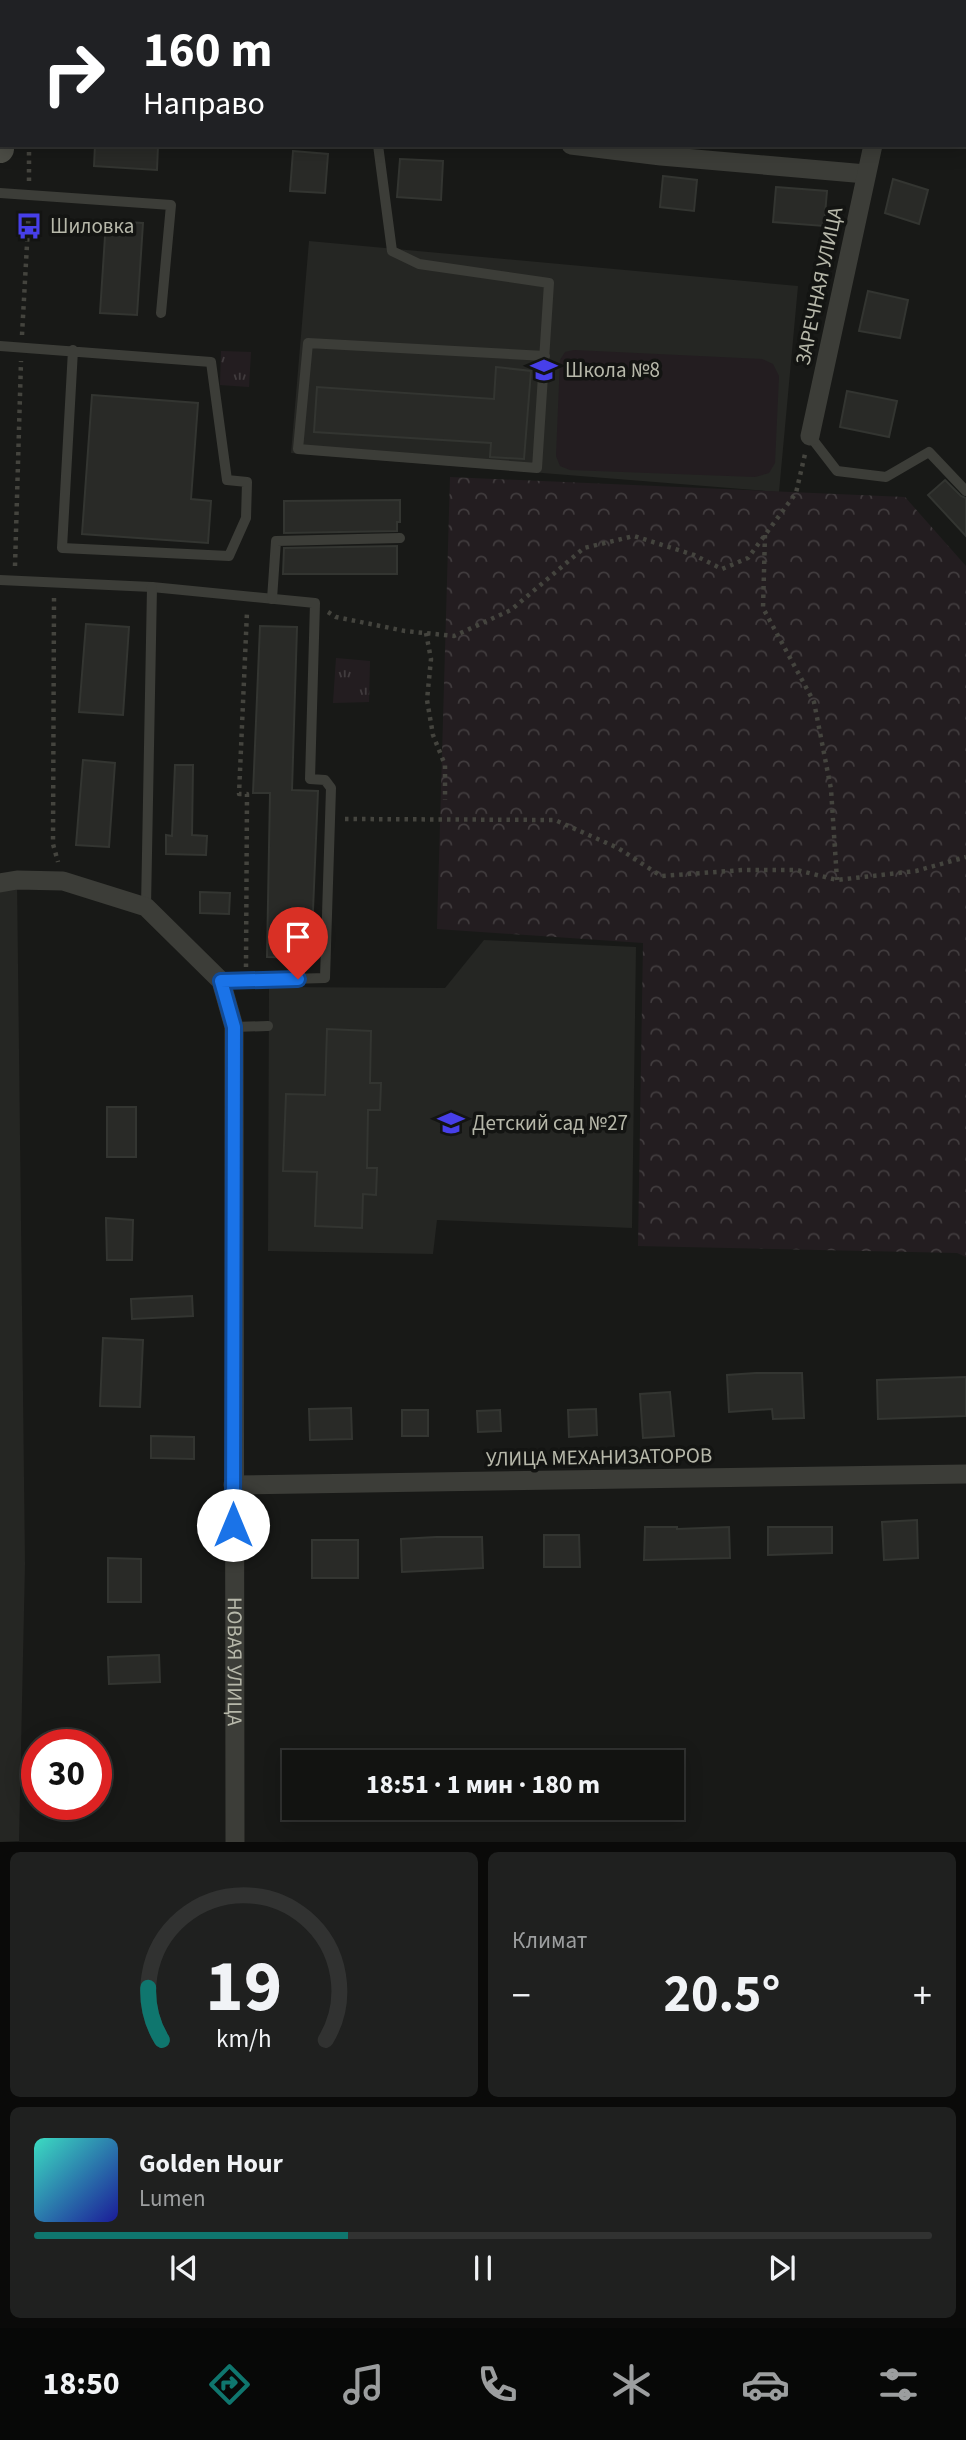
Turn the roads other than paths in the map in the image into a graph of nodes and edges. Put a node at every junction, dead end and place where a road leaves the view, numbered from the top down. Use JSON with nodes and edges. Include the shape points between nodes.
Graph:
{"nodes":[{"id":1,"x":378,"y":147,"type":"edge"},
{"id":2,"x":587,"y":147,"type":"edge"},
{"id":3,"x":873,"y":147,"type":"edge"},
{"id":4,"x":866,"y":174,"type":"junction"},
{"id":5,"x":0,"y":192,"type":"edge"},
{"id":6,"x":161,"y":313,"type":"dead end"},
{"id":7,"x":0,"y":346,"type":"edge"},
{"id":8,"x":74,"y":350,"type":"junction"},
{"id":9,"x":545,"y":356,"type":"junction"},
{"id":10,"x":810,"y":436,"type":"joint"},
{"id":11,"x":966,"y":491,"type":"edge"},
{"id":12,"x":400,"y":538,"type":"dead end"},
{"id":13,"x":0,"y":580,"type":"edge"},
{"id":14,"x":152,"y":587,"type":"junction"},
{"id":15,"x":272,"y":599,"type":"junction"},
{"id":16,"x":0,"y":883,"type":"edge"},
{"id":17,"x":146,"y":906,"type":"junction"},
{"id":18,"x":221,"y":981,"type":"junction"},
{"id":19,"x":268,"y":1026,"type":"dead end"},
{"id":20,"x":234,"y":1027,"type":"junction"},
{"id":21,"x":966,"y":1474,"type":"edge"},
{"id":22,"x":233,"y":1485,"type":"junction"},
{"id":23,"x":235,"y":1842,"type":"edge"}],
"edges":[{"from":1,"to":9,"type":"lane","via":[[392,251],[419,264],[549,284]]},
{"from":2,"to":4,"type":"street"},
{"from":3,"to":4,"type":"street","name":"ЗАРЕЧНАЯ УЛИЦА"},
{"from":4,"to":10,"type":"street","name":"ЗАРЕЧНАЯ УЛИЦА"},
{"from":5,"to":6,"type":"lane","via":[[171,205]]},
{"from":7,"to":8,"type":"lane"},
{"from":8,"to":8,"type":"lane","via":[[211,362],[227,480],[247,482],[246,518],[229,556],[62,548]]},
{"from":9,"to":9,"type":"lane","via":[[537,468],[298,449],[308,343]]},
{"from":10,"to":11,"type":"lane","via":[[837,471],[886,477],[929,452]]},
{"from":12,"to":15,"type":"lane","via":[[276,541]]},
{"from":13,"to":14,"type":"lane"},
{"from":14,"to":15,"type":"lane"},
{"from":14,"to":17,"type":"lane"},
{"from":15,"to":18,"type":"lane","via":[[315,603],[310,779],[325,780],[331,788],[324,978]]},
{"from":16,"to":17,"type":"street","via":[[64,881]]},
{"from":17,"to":18,"type":"street"},
{"from":18,"to":20,"type":"street","name":"НОВАЯ УЛИЦА"},
{"from":19,"to":20,"type":"lane"},
{"from":20,"to":22,"type":"street","name":"НОВАЯ УЛИЦА"},
{"from":21,"to":22,"type":"street","name":"УЛИЦА МЕХАНИЗАТОРОВ"},
{"from":22,"to":23,"type":"street","name":"НОВАЯ УЛИЦА"}]}
